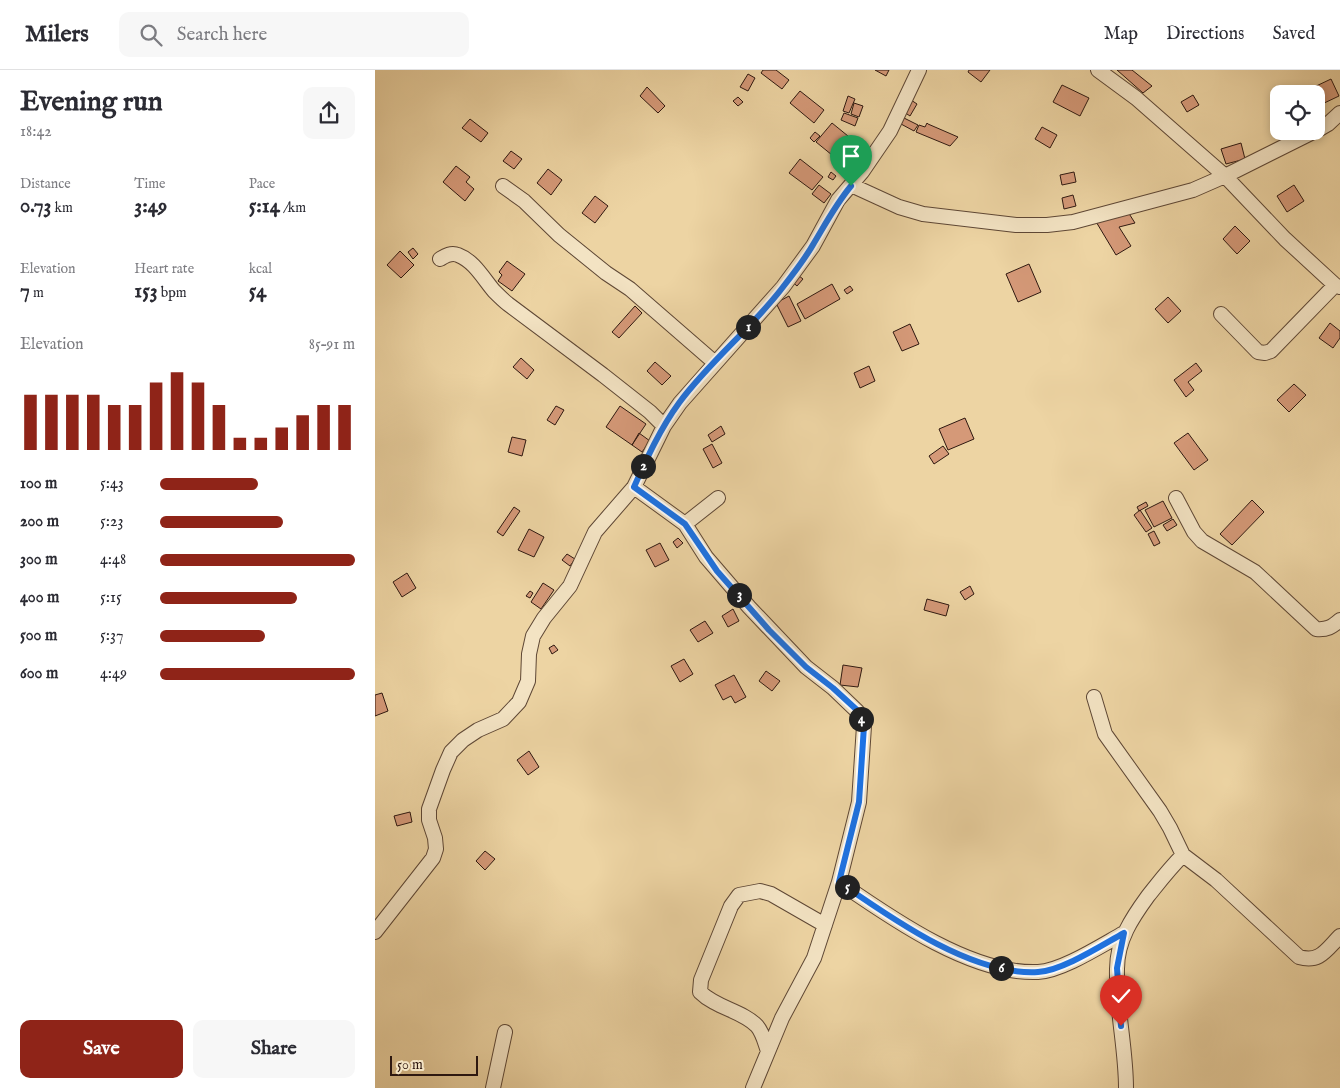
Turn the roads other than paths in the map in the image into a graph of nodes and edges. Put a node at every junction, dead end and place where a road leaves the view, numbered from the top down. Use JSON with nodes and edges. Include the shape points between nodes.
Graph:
{"nodes":[{"id":1,"x":919,"y":70,"type":"edge"},
{"id":2,"x":1098,"y":70,"type":"edge"},
{"id":3,"x":1340,"y":113,"type":"edge"},
{"id":4,"x":1325,"y":126,"type":"edge"},
{"id":5,"x":1298,"y":140,"type":"edge"},
{"id":6,"x":1225,"y":176,"type":"junction"},
{"id":7,"x":503,"y":186,"type":"dead end"},
{"id":8,"x":851,"y":186,"type":"junction"},
{"id":9,"x":440,"y":259,"type":"dead end"},
{"id":10,"x":1337,"y":286,"type":"edge"},
{"id":11,"x":1221,"y":314,"type":"dead end"},
{"id":12,"x":714,"y":362,"type":"junction"},
{"id":13,"x":664,"y":426,"type":"junction"},
{"id":14,"x":634,"y":487,"type":"junction"},
{"id":15,"x":718,"y":498,"type":"dead end"},
{"id":16,"x":1176,"y":498,"type":"dead end"},
{"id":17,"x":685,"y":524,"type":"junction"},
{"id":18,"x":1340,"y":620,"type":"edge"},
{"id":19,"x":1094,"y":697,"type":"dead end"},
{"id":20,"x":1183,"y":855,"type":"junction"},
{"id":21,"x":839,"y":882,"type":"junction"},
{"id":22,"x":825,"y":925,"type":"junction"},
{"id":23,"x":375,"y":932,"type":"edge"},
{"id":24,"x":1124,"y":933,"type":"junction"},
{"id":25,"x":1340,"y":936,"type":"edge"},
{"id":26,"x":505,"y":1032,"type":"dead end"},
{"id":27,"x":768,"y":1051,"type":"junction"},
{"id":28,"x":493,"y":1088,"type":"edge"},
{"id":29,"x":753,"y":1088,"type":"edge"},
{"id":30,"x":1126,"y":1088,"type":"edge"}],
"edges":[{"from":1,"to":8,"type":"street","via":[[890,131]]},
{"from":2,"to":6,"type":"street","via":[[1136,98]]},
{"from":3,"to":4,"type":"street"},
{"from":5,"to":6,"type":"street"},
{"from":6,"to":8,"type":"street","via":[[1193,190],[1073,222],[1047,225],[1016,225],[923,214]]},
{"from":6,"to":10,"type":"street","via":[[1285,239]]},
{"from":7,"to":12,"type":"street"},
{"from":8,"to":12,"type":"street","via":[[838,200],[813,246],[783,287]]},
{"from":9,"to":13,"type":"street","via":[[457,254],[467,260],[508,304],[603,375]]},
{"from":10,"to":11,"type":"street","via":[[1271,351],[1265,353],[1258,352]]},
{"from":12,"to":13,"type":"street"},
{"from":13,"to":14,"type":"street"},
{"from":14,"to":17,"type":"street"},
{"from":14,"to":23,"type":"street","via":[[595,532],[570,586],[533,636],[528,681],[519,702],[503,718],[478,730],[451,752],[429,809],[436,849],[433,858]]},
{"from":15,"to":17,"type":"street"},
{"from":16,"to":18,"type":"street","via":[[1202,541],[1255,572],[1316,629],[1325,630]]},
{"from":17,"to":21,"type":"street","via":[[712,564],[769,630],[857,710],[864,726],[859,802]]},
{"from":19,"to":20,"type":"street","via":[[1105,734],[1171,828]]},
{"from":20,"to":24,"type":"street","via":[[1135,913]]},
{"from":20,"to":25,"type":"street","via":[[1216,880],[1299,958],[1315,959]]},
{"from":21,"to":22,"type":"street"},
{"from":21,"to":24,"type":"street","via":[[920,935],[974,960],[1009,970],[1039,972],[1068,964]]},
{"from":22,"to":27,"type":"street","via":[[814,958],[781,1018]]},
{"from":22,"to":27,"type":"street","via":[[760,891],[739,895],[731,906],[701,980],[700,992],[757,1026]]},
{"from":24,"to":30,"type":"street","via":[[1117,968]]},
{"from":26,"to":28,"type":"street"},
{"from":27,"to":29,"type":"street"}]}
